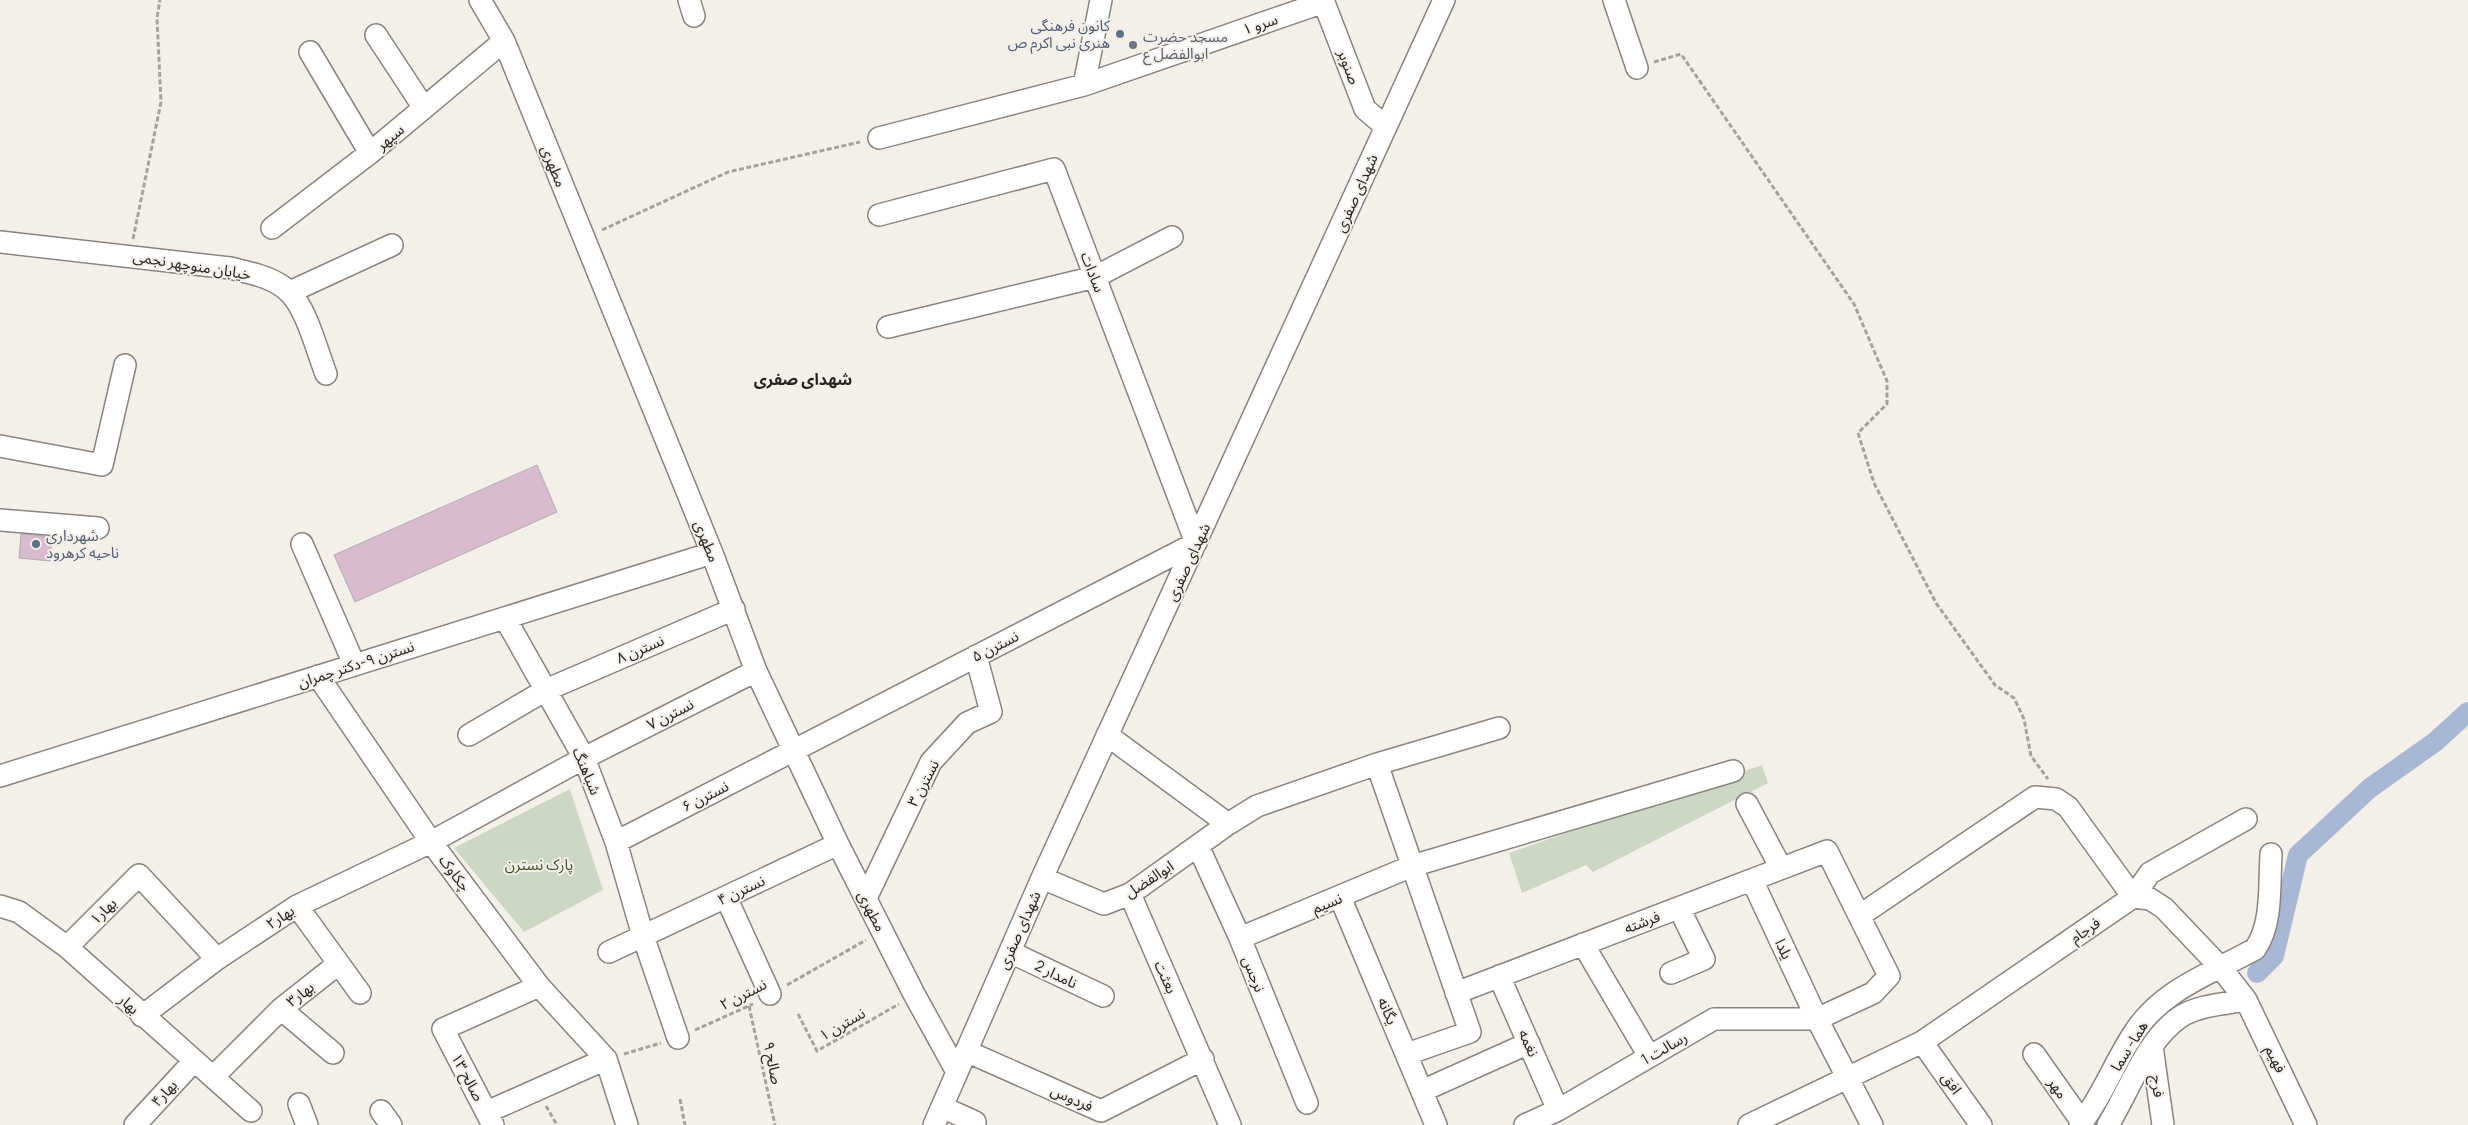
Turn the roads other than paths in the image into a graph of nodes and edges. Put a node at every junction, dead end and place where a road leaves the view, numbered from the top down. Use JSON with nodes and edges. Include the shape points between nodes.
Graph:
{"nodes":[{"id":1,"x":1101,"y":0,"type":"edge"},
{"id":2,"x":1444,"y":0,"type":"edge"},
{"id":3,"x":1614,"y":0,"type":"edge"},
{"id":4,"x":484,"y":1,"type":"edge"},
{"id":5,"x":1323,"y":1,"type":"edge"},
{"id":6,"x":376,"y":35,"type":"dead end"},
{"id":7,"x":504,"y":41,"type":"junction"},
{"id":8,"x":310,"y":52,"type":"dead end"},
{"id":9,"x":1637,"y":68,"type":"road end"},
{"id":10,"x":1084,"y":85,"type":"junction"},
{"id":11,"x":424,"y":108,"type":"junction"},
{"id":12,"x":1386,"y":127,"type":"junction"},
{"id":13,"x":879,"y":138,"type":"road end"},
{"id":14,"x":370,"y":153,"type":"junction"},
{"id":15,"x":879,"y":215,"type":"dead end"},
{"id":16,"x":272,"y":228,"type":"dead end"},
{"id":17,"x":1172,"y":237,"type":"dead end"},
{"id":18,"x":0,"y":242,"type":"edge"},
{"id":19,"x":392,"y":245,"type":"dead end"},
{"id":20,"x":1095,"y":277,"type":"junction"},
{"id":21,"x":290,"y":292,"type":"junction"},
{"id":22,"x":888,"y":327,"type":"dead end"},
{"id":23,"x":125,"y":364,"type":"dead end"},
{"id":24,"x":326,"y":374,"type":"dead end"},
{"id":25,"x":0,"y":446,"type":"edge"},
{"id":26,"x":0,"y":520,"type":"edge"},
{"id":27,"x":98,"y":528,"type":"dead end"},
{"id":28,"x":1196,"y":543,"type":"junction"},
{"id":29,"x":302,"y":544,"type":"dead end"},
{"id":30,"x":712,"y":553,"type":"junction"},
{"id":31,"x":734,"y":609,"type":"junction"},
{"id":32,"x":505,"y":618,"type":"junction"},
{"id":33,"x":976,"y":656,"type":"junction"},
{"id":34,"x":354,"y":664,"type":"junction"},
{"id":35,"x":756,"y":671,"type":"junction"},
{"id":36,"x":318,"y":676,"type":"junction"},
{"id":37,"x":546,"y":690,"type":"junction"},
{"id":38,"x":1499,"y":728,"type":"dead end"},
{"id":39,"x":469,"y":735,"type":"dead end"},
{"id":40,"x":1107,"y":735,"type":"junction"},
{"id":41,"x":794,"y":750,"type":"junction"},
{"id":42,"x":584,"y":758,"type":"junction"},
{"id":43,"x":1377,"y":764,"type":"junction"},
{"id":44,"x":1733,"y":771,"type":"dead end"},
{"id":45,"x":0,"y":776,"type":"edge"},
{"id":46,"x":1747,"y":804,"type":"dead end"},
{"id":47,"x":2246,"y":819,"type":"dead end"},
{"id":48,"x":1228,"y":824,"type":"junction"},
{"id":49,"x":431,"y":842,"type":"junction"},
{"id":50,"x":616,"y":842,"type":"junction"},
{"id":51,"x":838,"y":844,"type":"junction"},
{"id":52,"x":1198,"y":846,"type":"junction"},
{"id":53,"x":2271,"y":854,"type":"dead end"},
{"id":54,"x":1412,"y":866,"type":"junction"},
{"id":55,"x":1782,"y":868,"type":"junction"},
{"id":56,"x":1042,"y":878,"type":"junction"},
{"id":57,"x":1752,"y":880,"type":"junction"},
{"id":58,"x":1130,"y":894,"type":"junction"},
{"id":59,"x":726,"y":897,"type":"junction"},
{"id":60,"x":1340,"y":897,"type":"junction"},
{"id":61,"x":2133,"y":897,"type":"junction"},
{"id":62,"x":866,"y":898,"type":"junction"},
{"id":63,"x":0,"y":906,"type":"edge"},
{"id":64,"x":297,"y":906,"type":"junction"},
{"id":65,"x":1678,"y":908,"type":"junction"},
{"id":66,"x":1859,"y":916,"type":"junction"},
{"id":67,"x":644,"y":936,"type":"junction"},
{"id":68,"x":1240,"y":938,"type":"junction"},
{"id":69,"x":1583,"y":944,"type":"junction"},
{"id":70,"x":67,"y":947,"type":"junction"},
{"id":71,"x":609,"y":952,"type":"dead end"},
{"id":72,"x":1010,"y":952,"type":"junction"},
{"id":73,"x":217,"y":959,"type":"junction"},
{"id":74,"x":338,"y":964,"type":"junction"},
{"id":75,"x":2224,"y":972,"type":"junction"},
{"id":76,"x":1671,"y":973,"type":"dead end"},
{"id":77,"x":1499,"y":976,"type":"junction"},
{"id":78,"x":539,"y":986,"type":"junction"},
{"id":79,"x":1456,"y":992,"type":"junction"},
{"id":80,"x":360,"y":993,"type":"dead end"},
{"id":81,"x":770,"y":994,"type":"road end"},
{"id":82,"x":1103,"y":996,"type":"dead end"},
{"id":83,"x":2244,"y":997,"type":"junction"},
{"id":84,"x":281,"y":1009,"type":"junction"},
{"id":85,"x":142,"y":1016,"type":"junction"},
{"id":86,"x":1817,"y":1019,"type":"junction"},
{"id":87,"x":678,"y":1038,"type":"road end"},
{"id":88,"x":1922,"y":1042,"type":"junction"},
{"id":89,"x":1529,"y":1043,"type":"junction"},
{"id":90,"x":2152,"y":1046,"type":"junction"},
{"id":91,"x":966,"y":1051,"type":"junction"},
{"id":92,"x":333,"y":1053,"type":"dead end"},
{"id":93,"x":1407,"y":1054,"type":"junction"},
{"id":94,"x":2034,"y":1054,"type":"dead end"},
{"id":95,"x":1650,"y":1056,"type":"junction"},
{"id":96,"x":606,"y":1059,"type":"junction"},
{"id":97,"x":1203,"y":1059,"type":"junction"},
{"id":98,"x":194,"y":1061,"type":"junction"},
{"id":99,"x":957,"y":1072,"type":"junction"},
{"id":100,"x":213,"y":1077,"type":"junction"},
{"id":101,"x":1848,"y":1077,"type":"junction"},
{"id":102,"x":1422,"y":1091,"type":"junction"},
{"id":103,"x":1307,"y":1103,"type":"dead end"},
{"id":104,"x":300,"y":1104,"type":"dead end"},
{"id":105,"x":1558,"y":1110,"type":"junction"},
{"id":106,"x":251,"y":1111,"type":"dead end"},
{"id":107,"x":938,"y":1116,"type":"edge"},
{"id":108,"x":490,"y":1118,"type":"edge"},
{"id":109,"x":2081,"y":1123,"type":"edge"},
{"id":110,"x":135,"y":1125,"type":"edge"},
{"id":111,"x":307,"y":1125,"type":"edge"},
{"id":112,"x":628,"y":1125,"type":"edge"},
{"id":113,"x":975,"y":1125,"type":"edge"},
{"id":114,"x":1230,"y":1125,"type":"edge"},
{"id":115,"x":1436,"y":1125,"type":"edge"},
{"id":116,"x":1525,"y":1125,"type":"edge"},
{"id":117,"x":1749,"y":1125,"type":"edge"},
{"id":118,"x":1872,"y":1125,"type":"edge"},
{"id":119,"x":1982,"y":1125,"type":"edge"},
{"id":120,"x":2108,"y":1125,"type":"edge"},
{"id":121,"x":2163,"y":1125,"type":"edge"},
{"id":122,"x":2306,"y":1125,"type":"edge"}],
"edges":[{"from":1,"to":10,"type":"street"},
{"from":2,"to":12,"type":"street","name":"شهدای صفری"},
{"from":3,"to":9,"type":"street"},
{"from":4,"to":7,"type":"street","name":"مطهری"},
{"from":5,"to":10,"type":"street","name":"سرو ۱"},
{"from":5,"to":12,"type":"street","name":"صنوبر","via":[[1365,109]]},
{"from":6,"to":11,"type":"street"},
{"from":7,"to":11,"type":"street","name":"سپهر"},
{"from":7,"to":30,"type":"street","name":"مطهری"},
{"from":8,"to":14,"type":"street"},
{"from":10,"to":13,"type":"street","name":"سرو ۱"},
{"from":11,"to":14,"type":"street","name":"سپهر"},
{"from":12,"to":28,"type":"street","name":"شهدای صفری"},
{"from":14,"to":16,"type":"street","name":"سپهر"},
{"from":15,"to":20,"type":"street","name":"سادات","via":[[1054,170]]},
{"from":17,"to":20,"type":"street"},
{"from":18,"to":21,"type":"street","name":"خیابان منوچهر نجمی","via":[[230,268],[265,277]]},
{"from":19,"to":21,"type":"street"},
{"from":20,"to":22,"type":"street"},
{"from":20,"to":28,"type":"street","name":"سادات"},
{"from":21,"to":24,"type":"street","name":"خیابان منوچهر نجمی","via":[[302,310]]},
{"from":23,"to":25,"type":"street","via":[[102,465]]},
{"from":26,"to":27,"type":"street"},
{"from":28,"to":33,"type":"street","name":"نسترن ۵"},
{"from":28,"to":40,"type":"street","name":"شهدای صفری"},
{"from":29,"to":34,"type":"street"},
{"from":30,"to":31,"type":"street","name":"مطهری"},
{"from":30,"to":32,"type":"street","name":"نسترن ۹-دکتر چمران"},
{"from":31,"to":35,"type":"street","name":"مطهری"},
{"from":31,"to":37,"type":"street","name":"نسترن ۸"},
{"from":32,"to":34,"type":"street","name":"نسترن ۹-دکتر چمران"},
{"from":32,"to":37,"type":"street","name":"شباهنگ"},
{"from":33,"to":41,"type":"street","name":"نسترن ۵"},
{"from":33,"to":62,"type":"street","name":"نسترن ۳","via":[[991,712],[967,723],[931,762]]},
{"from":34,"to":36,"type":"street","name":"نسترن ۹-دکتر چمران"},
{"from":35,"to":41,"type":"street","name":"مطهری"},
{"from":35,"to":42,"type":"street","name":"نسترن ۷"},
{"from":36,"to":45,"type":"street","name":"نسترن ۹-دکتر چمران"},
{"from":36,"to":49,"type":"street","name":"چکاوک"},
{"from":37,"to":39,"type":"street","name":"نسترن ۸"},
{"from":37,"to":42,"type":"street","name":"شباهنگ"},
{"from":38,"to":43,"type":"street","name":"ابوالفضل"},
{"from":40,"to":48,"type":"street"},
{"from":40,"to":56,"type":"street","name":"شهدای صفری"},
{"from":41,"to":50,"type":"street","name":"نسترن ۶"},
{"from":41,"to":51,"type":"street","name":"مطهری"},
{"from":42,"to":49,"type":"street","name":"نسترن ۷"},
{"from":42,"to":50,"type":"street","name":"شباهنگ"},
{"from":43,"to":48,"type":"street","name":"ابوالفضل","via":[[1257,806]]},
{"from":43,"to":54,"type":"street"},
{"from":44,"to":54,"type":"street","name":"نسیم"},
{"from":46,"to":55,"type":"street"},
{"from":47,"to":61,"type":"street","name":"فرجام","via":[[2150,873]]},
{"from":48,"to":52,"type":"street","name":"ابوالفضل"},
{"from":49,"to":64,"type":"street","name":"بهار۲"},
{"from":49,"to":78,"type":"street","name":"چکاوک"},
{"from":50,"to":67,"type":"street","name":"شباهنگ"},
{"from":51,"to":59,"type":"street","name":"نسترن ۴"},
{"from":51,"to":62,"type":"street","name":"مطهری"},
{"from":52,"to":58,"type":"street","name":"ابوالفضل"},
{"from":52,"to":68,"type":"street","name":"نرجس"},
{"from":53,"to":75,"type":"street","name":"هما- سما","via":[[2263,938],[2255,949]]},
{"from":54,"to":60,"type":"street","name":"نسیم"},
{"from":54,"to":79,"type":"street"},
{"from":55,"to":57,"type":"street","name":"فرشته"},
{"from":55,"to":66,"type":"street","name":"فرشته","via":[[1827,851]]},
{"from":56,"to":58,"type":"street","name":"ابوالفضل","via":[[1104,904]]},
{"from":56,"to":72,"type":"street","name":"شهدای صفری"},
{"from":57,"to":65,"type":"street","name":"فرشته"},
{"from":57,"to":86,"type":"street","name":"یلدا"},
{"from":58,"to":97,"type":"street","name":"بعثت"},
{"from":59,"to":67,"type":"street","name":"نسترن ۴"},
{"from":59,"to":81,"type":"street"},
{"from":60,"to":68,"type":"street","name":"نسیم"},
{"from":60,"to":93,"type":"street","name":"یگانه"},
{"from":61,"to":66,"type":"street","via":[[2068,807],[2056,799],[2035,797]]},
{"from":61,"to":75,"type":"street","via":[[2150,899],[2164,908]]},
{"from":61,"to":88,"type":"street","name":"فرجام"},
{"from":62,"to":99,"type":"street","name":"مطهری"},
{"from":63,"to":70,"type":"street","name":"بهار","via":[[19,912]]},
{"from":64,"to":73,"type":"street","name":"بهار۲"},
{"from":64,"to":74,"type":"street"},
{"from":65,"to":69,"type":"street","name":"فرشته"},
{"from":65,"to":76,"type":"street","via":[[1704,959]]},
{"from":66,"to":86,"type":"street","via":[[1889,976],[1873,993]]},
{"from":67,"to":71,"type":"street","name":"نسترن ۴"},
{"from":67,"to":87,"type":"street","name":"شباهنگ"},
{"from":68,"to":103,"type":"street","name":"نرجس"},
{"from":69,"to":77,"type":"street","name":"فرشته"},
{"from":69,"to":95,"type":"street"},
{"from":70,"to":73,"type":"street","name":"بهار۱","via":[[139,875]]},
{"from":70,"to":85,"type":"street","name":"بهار"},
{"from":72,"to":82,"type":"street","name":"نامدار 2"},
{"from":72,"to":91,"type":"street","name":"شهدای صفری"},
{"from":73,"to":85,"type":"street","name":"بهار۲"},
{"from":74,"to":80,"type":"street"},
{"from":74,"to":84,"type":"street","name":"بهار۳"},
{"from":75,"to":83,"type":"street","name":"فهیم"},
{"from":75,"to":109,"type":"street","name":"هما- سما","via":[[2170,994],[2153,1009],[2135,1031],[2103,1091]]},
{"from":77,"to":79,"type":"street","name":"فرشته"},
{"from":77,"to":89,"type":"street","name":"نغمه"},
{"from":78,"to":96,"type":"street","name":"چکاوک"},
{"from":78,"to":108,"type":"street","name":"صالح ۱۳","via":[[443,1029]]},
{"from":79,"to":93,"type":"street","via":[[1470,1032]]},
{"from":83,"to":90,"type":"street","via":[[2181,1016]]},
{"from":83,"to":122,"type":"street","name":"فهیم"},
{"from":84,"to":92,"type":"street"},
{"from":84,"to":100,"type":"street","name":"بهار۳"},
{"from":85,"to":98,"type":"street","name":"بهار"},
{"from":86,"to":95,"type":"street","name":"رسالت 1","via":[[1714,1020]]},
{"from":86,"to":101,"type":"street","name":"یلدا"},
{"from":88,"to":101,"type":"street","name":"فرجام"},
{"from":88,"to":119,"type":"street","name":"افق"},
{"from":89,"to":102,"type":"street"},
{"from":89,"to":105,"type":"street","name":"نغمه"},
{"from":90,"to":120,"type":"street"},
{"from":90,"to":121,"type":"street","name":"فرج"},
{"from":91,"to":97,"type":"street","name":"فردوس","via":[[1102,1111]]},
{"from":91,"to":99,"type":"street","name":"شهدای صفری"},
{"from":93,"to":102,"type":"street","name":"یگانه"},
{"from":94,"to":109,"type":"street","name":"مهر"},
{"from":95,"to":105,"type":"street","name":"رسالت 1"},
{"from":96,"to":108,"type":"street"},
{"from":96,"to":112,"type":"street"},
{"from":97,"to":114,"type":"street","name":"بعثت"},
{"from":98,"to":100,"type":"street","name":"بهار"},
{"from":98,"to":110,"type":"street","name":"بهار۴"},
{"from":99,"to":107,"type":"street","name":"شهدای صفری"},
{"from":100,"to":106,"type":"street","name":"بهار"},
{"from":101,"to":117,"type":"street"},
{"from":101,"to":118,"type":"street","name":"یلدا"},
{"from":102,"to":115,"type":"street","name":"یگانه"},
{"from":104,"to":111,"type":"street"},
{"from":105,"to":116,"type":"street","name":"رسالت 1"},
{"from":107,"to":113,"type":"street","via":[[975,1122]]}]}
